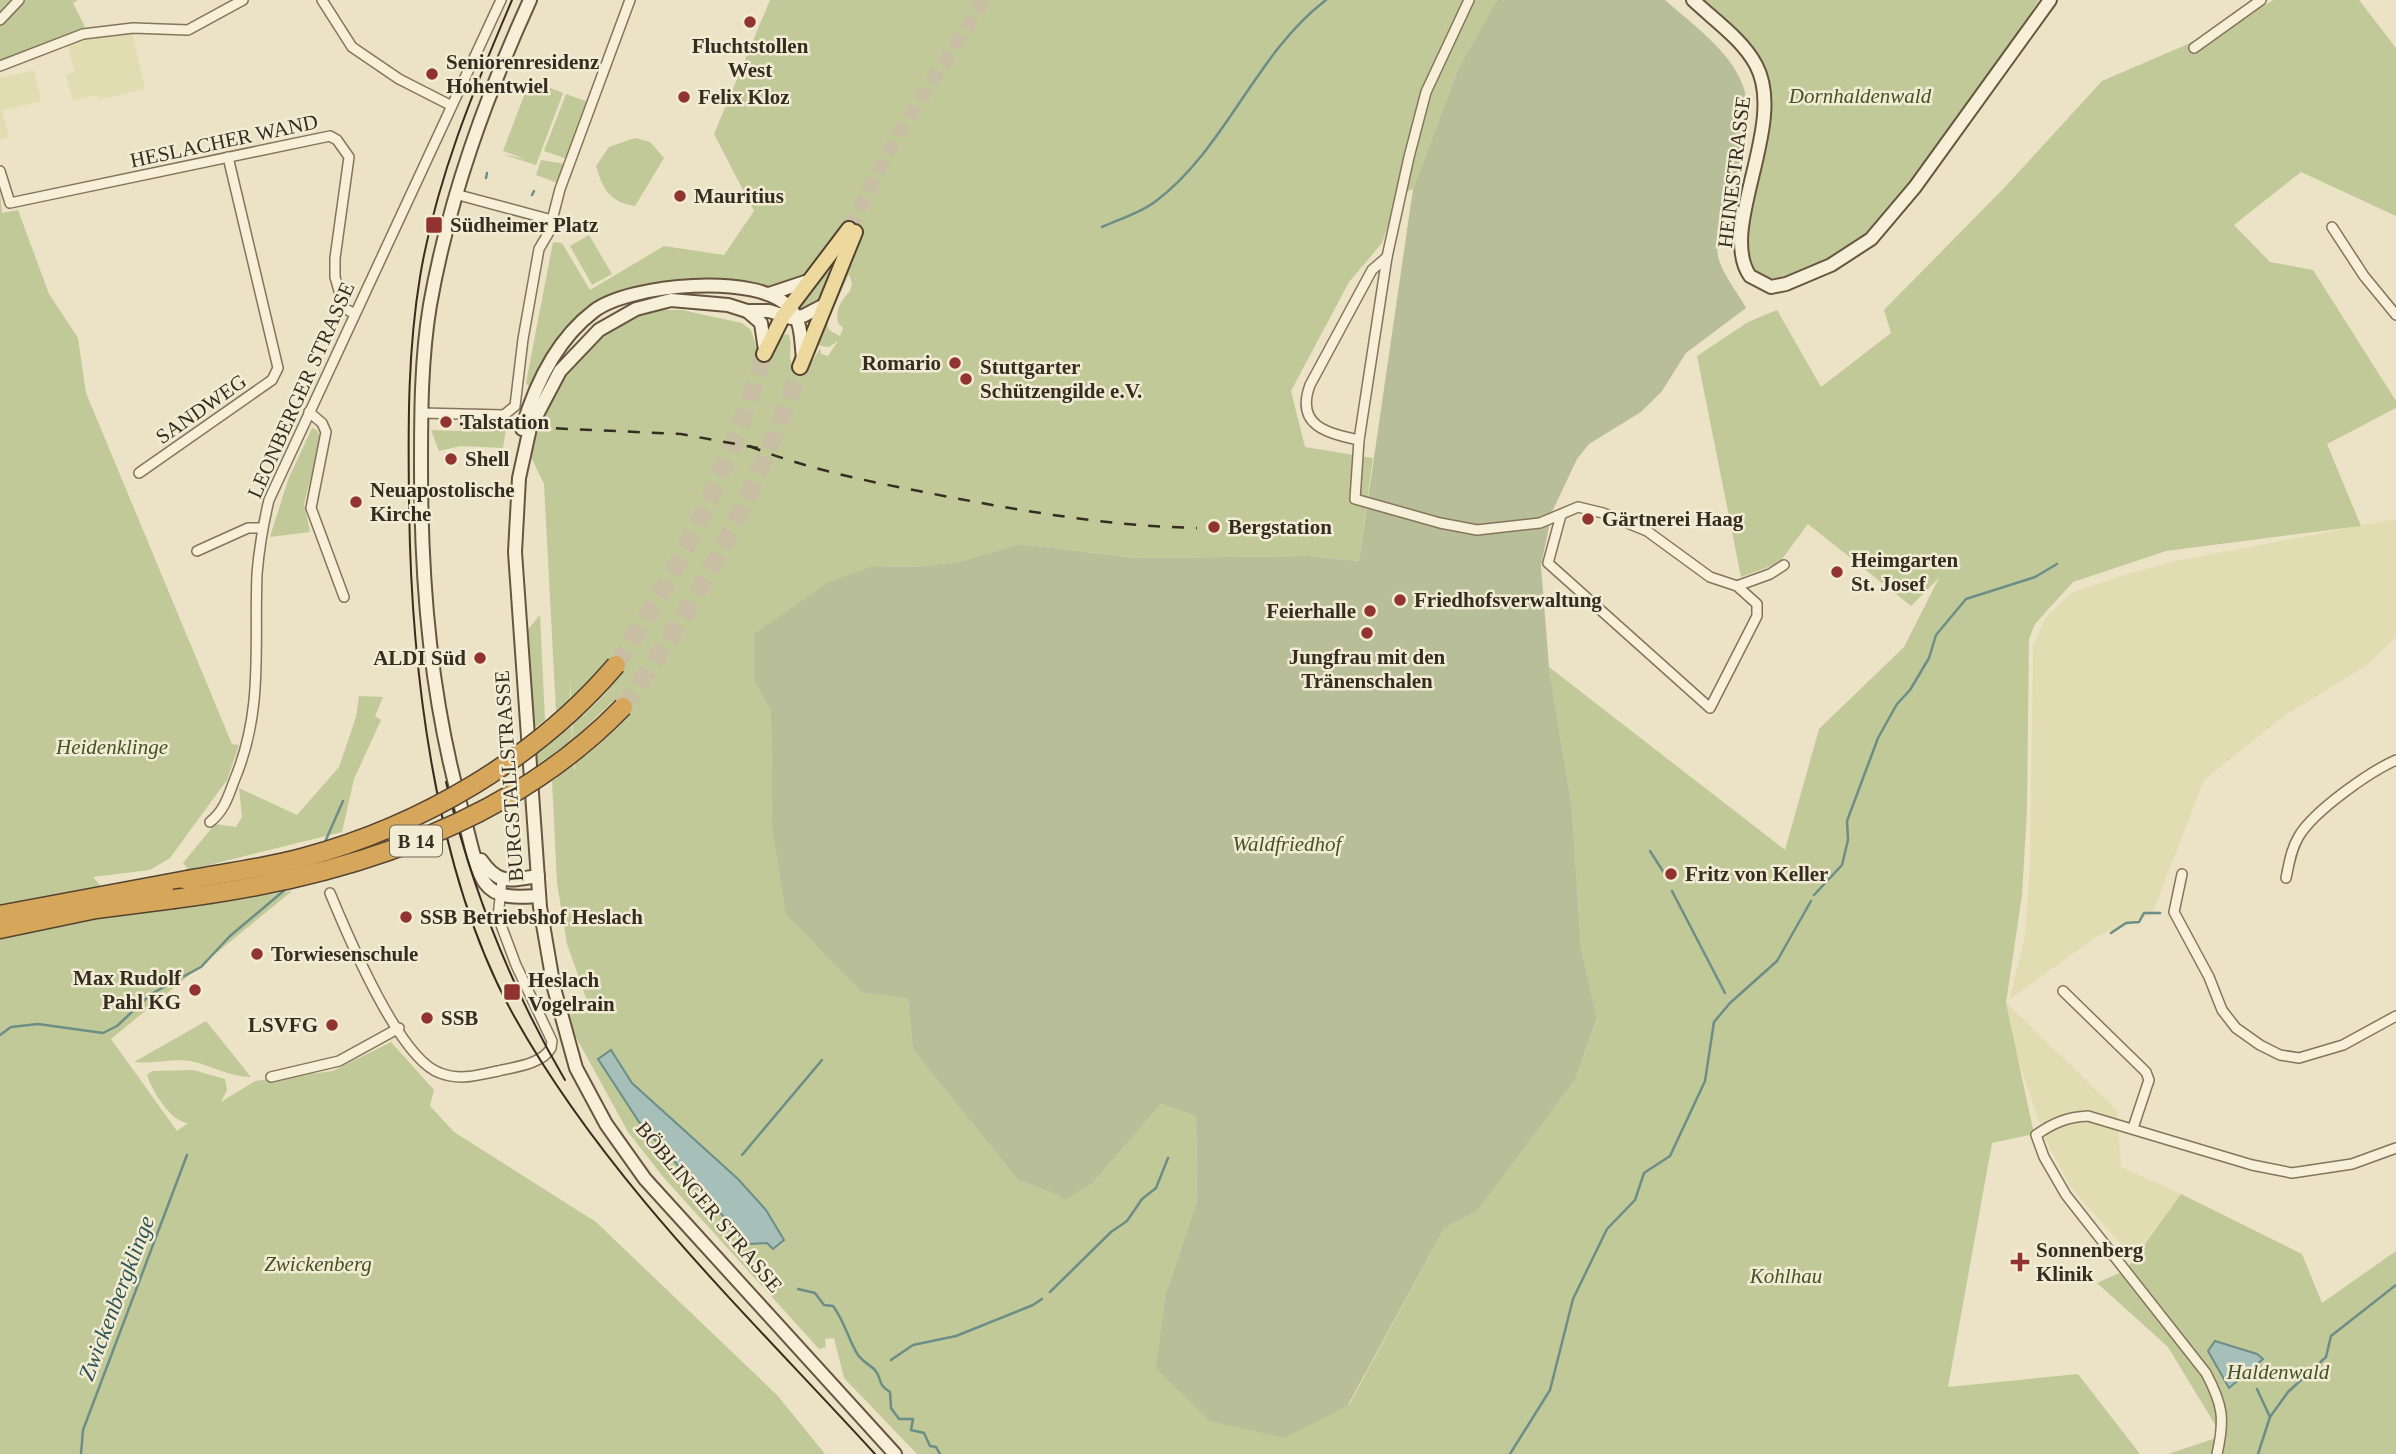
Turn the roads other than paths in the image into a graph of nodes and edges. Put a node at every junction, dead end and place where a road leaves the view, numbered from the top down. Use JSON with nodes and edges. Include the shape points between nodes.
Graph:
{"nodes":[{"id":1,"x":19,"y":0,"type":"edge"},
{"id":2,"x":243,"y":0,"type":"edge"},
{"id":3,"x":323,"y":0,"type":"edge"},
{"id":4,"x":501,"y":0,"type":"edge"},
{"id":5,"x":530,"y":0,"type":"edge"},
{"id":6,"x":630,"y":0,"type":"edge"},
{"id":7,"x":1469,"y":0,"type":"edge"},
{"id":8,"x":1693,"y":0,"type":"edge"},
{"id":9,"x":2050,"y":0,"type":"edge"},
{"id":10,"x":2262,"y":0,"type":"edge"},
{"id":11,"x":0,"y":20,"type":"edge"},
{"id":12,"x":2194,"y":48,"type":"dead end"},
{"id":13,"x":0,"y":66,"type":"edge"},
{"id":14,"x":450,"y":105,"type":"junction"},
{"id":15,"x":228,"y":157,"type":"junction"},
{"id":16,"x":0,"y":171,"type":"edge"},
{"id":17,"x":455,"y":194,"type":"junction"},
{"id":18,"x":552,"y":220,"type":"junction"},
{"id":19,"x":2332,"y":226,"type":"dead end"},
{"id":20,"x":1387,"y":257,"type":"junction"},
{"id":21,"x":812,"y":280,"type":"junction"},
{"id":22,"x":768,"y":294,"type":"junction"},
{"id":23,"x":825,"y":304,"type":"junction"},
{"id":24,"x":747,"y":311,"type":"junction"},
{"id":25,"x":353,"y":313,"type":"junction"},
{"id":26,"x":789,"y":314,"type":"junction"},
{"id":27,"x":2396,"y":315,"type":"edge"},
{"id":28,"x":764,"y":352,"type":"joint"},
{"id":29,"x":802,"y":363,"type":"joint"},
{"id":30,"x":309,"y":412,"type":"junction"},
{"id":31,"x":421,"y":413,"type":"junction"},
{"id":32,"x":1359,"y":440,"type":"junction"},
{"id":33,"x":139,"y":473,"type":"dead end"},
{"id":34,"x":1561,"y":515,"type":"junction"},
{"id":35,"x":514,"y":518,"type":"junction"},
{"id":36,"x":262,"y":528,"type":"junction"},
{"id":37,"x":197,"y":551,"type":"dead end"},
{"id":38,"x":1784,"y":565,"type":"dead end"},
{"id":39,"x":1737,"y":586,"type":"junction"},
{"id":40,"x":344,"y":597,"type":"dead end"},
{"id":41,"x":616,"y":665,"type":"tunnel mouth"},
{"id":42,"x":623,"y":706,"type":"tunnel mouth"},
{"id":43,"x":2396,"y":760,"type":"edge"},
{"id":44,"x":210,"y":822,"type":"dead end"},
{"id":45,"x":474,"y":849,"type":"junction"},
{"id":46,"x":2182,"y":874,"type":"dead end"},
{"id":47,"x":538,"y":876,"type":"junction"},
{"id":48,"x":2286,"y":878,"type":"dead end"},
{"id":49,"x":502,"y":880,"type":"junction"},
{"id":50,"x":330,"y":893,"type":"dead end"},
{"id":51,"x":500,"y":894,"type":"junction"},
{"id":52,"x":539,"y":896,"type":"junction"},
{"id":53,"x":0,"y":915,"type":"edge"},
{"id":54,"x":0,"y":929,"type":"edge"},
{"id":55,"x":2063,"y":991,"type":"dead end"},
{"id":56,"x":2396,"y":1016,"type":"edge"},
{"id":57,"x":399,"y":1028,"type":"junction"},
{"id":58,"x":566,"y":1028,"type":"junction"},
{"id":59,"x":271,"y":1076,"type":"dead end"},
{"id":60,"x":2133,"y":1128,"type":"junction"},
{"id":61,"x":2396,"y":1148,"type":"edge"},
{"id":62,"x":895,"y":1454,"type":"edge"},
{"id":63,"x":903,"y":1454,"type":"edge"},
{"id":64,"x":2217,"y":1454,"type":"edge"}],
"edges":[{"from":1,"to":11,"type":"street"},
{"from":2,"to":13,"type":"street","via":[[195,28],[93,32]]},
{"from":3,"to":14,"type":"street","via":[[352,47],[399,79]]},
{"from":4,"to":14,"type":"street"},
{"from":5,"to":17,"type":"main road","via":[[483,110]]},
{"from":6,"to":18,"type":"street"},
{"from":7,"to":20,"type":"street","via":[[1426,92]]},
{"from":8,"to":9,"type":"main road","name":"HEINESTRASSE","via":[[1745,49],[1761,77],[1763,124],[1741,252],[1750,276],[1771,287],[1831,265],[1871,239],[1916,187]]},
{"from":10,"to":12,"type":"street"},
{"from":14,"to":25,"type":"street","name":"LEONBERGER STRASSE"},
{"from":15,"to":16,"type":"street","name":"HESLACHER WAND","via":[[10,203]]},
{"from":15,"to":25,"type":"street","name":"HESLACHER WAND","via":[[323,135],[345,149],[348,169],[335,277],[344,308]]},
{"from":15,"to":33,"type":"street","name":"SANDWEG","via":[[278,368],[272,380]]},
{"from":17,"to":18,"type":"street"},
{"from":17,"to":31,"type":"main road","via":[[426,333]]},
{"from":18,"to":31,"type":"street","via":[[540,249],[515,406],[509,415]]},
{"from":19,"to":27,"type":"street"},
{"from":20,"to":32,"type":"street"},
{"from":20,"to":32,"type":"street","via":[[1372,270],[1305,402],[1312,421],[1324,432]]},
{"from":21,"to":22,"type":"main road"},
{"from":21,"to":23,"type":"main road","via":[[852,231]]},
{"from":21,"to":26,"type":"main road"},
{"from":22,"to":26,"type":"main road","name":"BURGSTALLSTRASSE"},
{"from":22,"to":35,"type":"main road","name":"BURGSTALLSTRASSE","via":[[699,286],[660,288],[611,301],[587,317],[558,351],[531,401],[514,457]]},
{"from":23,"to":26,"type":"main road"},
{"from":23,"to":29,"type":"main road"},
{"from":24,"to":26,"type":"main road","name":"BURGSTALLSTRASSE"},
{"from":24,"to":28,"type":"main road","via":[[761,323]]},
{"from":24,"to":35,"type":"main road","name":"BURGSTALLSTRASSE","via":[[690,300],[659,301],[618,318],[590,338],[560,371],[534,418],[521,459]]},
{"from":25,"to":30,"type":"street","name":"LEONBERGER STRASSE"},
{"from":26,"to":28,"type":"main road"},
{"from":26,"to":29,"type":"main road"},
{"from":30,"to":36,"type":"street","name":"LEONBERGER STRASSE","via":[[279,472]]},
{"from":30,"to":40,"type":"street","via":[[326,432],[311,508]]},
{"from":31,"to":45,"type":"main road","via":[[421,522],[430,652],[446,751]]},
{"from":32,"to":34,"type":"street","via":[[1355,499],[1477,530],[1514,527]]},
{"from":34,"to":39,"type":"street","via":[[1578,507],[1626,521],[1710,577]]},
{"from":34,"to":39,"type":"street","via":[[1548,563],[1710,708],[1757,616],[1757,604]]},
{"from":35,"to":47,"type":"main road","name":"BURGSTALLSTRASSE"},
{"from":36,"to":37,"type":"street","via":[[248,528]]},
{"from":36,"to":44,"type":"street","name":"LEONBERGER STRASSE","via":[[252,719],[234,782],[221,813]]},
{"from":38,"to":39,"type":"street"},
{"from":41,"to":53,"type":"highway","number":"B 14","bridge":true,"via":[[536,742],[429,809],[371,834],[300,859]]},
{"from":42,"to":54,"type":"highway","number":"B 14","bridge":true,"via":[[558,763],[483,809],[393,850],[316,875]]},
{"from":43,"to":48,"type":"street","via":[[2365,776],[2303,830]]},
{"from":45,"to":49,"type":"main road"},
{"from":45,"to":51,"type":"main road","via":[[484,883]]},
{"from":46,"to":56,"type":"street","via":[[2174,912],[2222,1010],[2236,1028],[2260,1045],[2299,1058],[2343,1045]]},
{"from":47,"to":49,"type":"main road"},
{"from":47,"to":52,"type":"main road","name":"BURGSTALLSTRASSE"},
{"from":49,"to":51,"type":"street"},
{"from":50,"to":57,"type":"street","via":[[370,980]]},
{"from":51,"to":52,"type":"main road"},
{"from":51,"to":57,"type":"street","via":[[498,916],[552,1041],[549,1053],[463,1078],[428,1067]]},
{"from":52,"to":58,"type":"main road","name":"BURGSTALLSTRASSE","via":[[554,988]]},
{"from":55,"to":60,"type":"street","via":[[2146,1072],[2149,1080]]},
{"from":57,"to":59,"type":"street","via":[[339,1061]]},
{"from":58,"to":62,"type":"main road","name":"BÖBLINGER STRASSE","via":[[583,1084],[630,1160]]},
{"from":58,"to":63,"type":"main road","name":"BÖBLINGER STRASSE","via":[[600,1100],[639,1160]]},
{"from":60,"to":61,"type":"street","via":[[2292,1173],[2352,1164]]},
{"from":60,"to":64,"type":"street","via":[[2088,1116],[2070,1117],[2036,1135],[2066,1195],[2206,1373],[2221,1402],[2223,1428]]}]}
